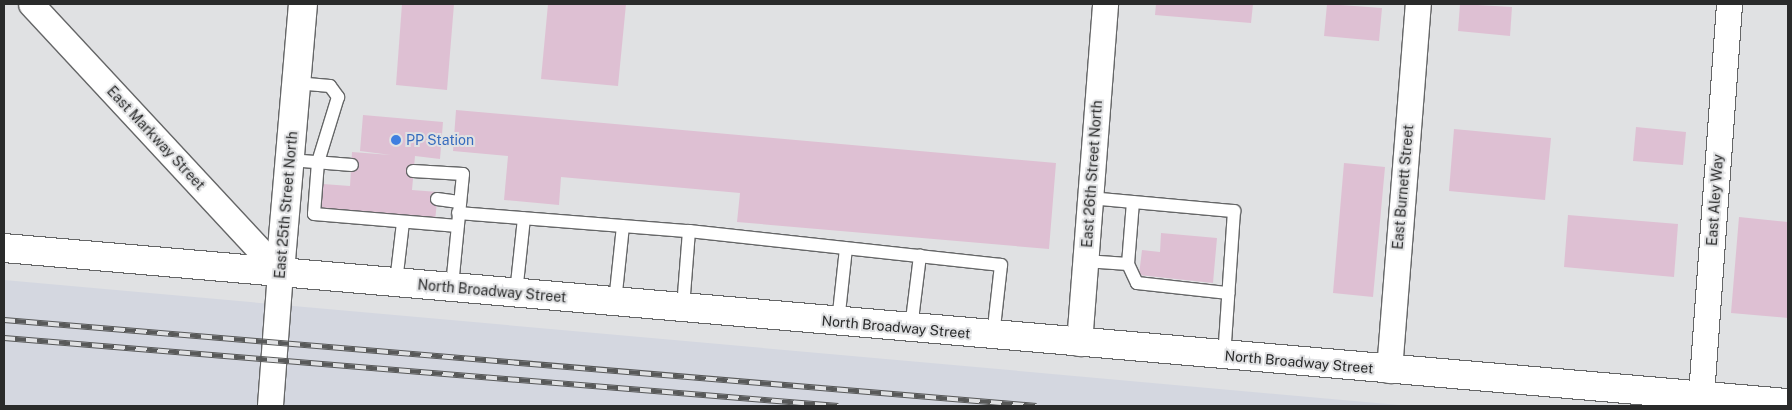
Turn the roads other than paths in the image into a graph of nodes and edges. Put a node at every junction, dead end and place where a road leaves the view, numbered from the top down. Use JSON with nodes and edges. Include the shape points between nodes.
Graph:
{"nodes":[{"id":1,"x":31,"y":4,"type":"edge"},
{"id":2,"x":303,"y":4,"type":"edge"},
{"id":3,"x":1105,"y":4,"type":"edge"},
{"id":4,"x":1418,"y":4,"type":"edge"},
{"id":5,"x":1729,"y":4,"type":"edge"},
{"id":6,"x":296,"y":83,"type":"junction"},
{"id":7,"x":290,"y":160,"type":"junction"},
{"id":8,"x":318,"y":162,"type":"junction"},
{"id":9,"x":352,"y":165,"type":"dead end"},
{"id":10,"x":413,"y":171,"type":"dead end"},
{"id":11,"x":1090,"y":198,"type":"junction"},
{"id":12,"x":437,"y":199,"type":"dead end"},
{"id":13,"x":1133,"y":202,"type":"junction"},
{"id":14,"x":459,"y":207,"type":"junction"},
{"id":15,"x":524,"y":218,"type":"junction"},
{"id":16,"x":403,"y":222,"type":"junction"},
{"id":17,"x":457,"y":226,"type":"junction"},
{"id":18,"x":623,"y":226,"type":"junction"},
{"id":19,"x":689,"y":231,"type":"junction"},
{"id":20,"x":4,"y":248,"type":"edge"},
{"id":21,"x":846,"y":248,"type":"junction"},
{"id":22,"x":920,"y":256,"type":"junction"},
{"id":23,"x":1085,"y":261,"type":"junction"},
{"id":24,"x":1128,"y":264,"type":"junction"},
{"id":25,"x":280,"y":272,"type":"junction"},
{"id":26,"x":396,"y":282,"type":"junction"},
{"id":27,"x":452,"y":287,"type":"junction"},
{"id":28,"x":516,"y":293,"type":"junction"},
{"id":29,"x":1228,"y":293,"type":"junction"},
{"id":30,"x":615,"y":302,"type":"junction"},
{"id":31,"x":683,"y":308,"type":"junction"},
{"id":32,"x":838,"y":322,"type":"junction"},
{"id":33,"x":911,"y":328,"type":"junction"},
{"id":34,"x":993,"y":336,"type":"junction"},
{"id":35,"x":1079,"y":344,"type":"junction"},
{"id":36,"x":1224,"y":356,"type":"junction"},
{"id":37,"x":1389,"y":370,"type":"junction"},
{"id":38,"x":1701,"y":396,"type":"junction"},
{"id":39,"x":1788,"y":403,"type":"edge"},
{"id":40,"x":270,"y":406,"type":"edge"}],
"edges":[{"from":1,"to":25,"type":"street","name":"East Markway Street"},
{"from":2,"to":6,"type":"main road","name":"East 25th Street North"},
{"from":3,"to":11,"type":"street","name":"East 26th Street North"},
{"from":4,"to":37,"type":"street","name":"East Burnett Street"},
{"from":5,"to":38,"type":"street","name":"East Aley Way"},
{"from":6,"to":7,"type":"main road","name":"East 25th Street North"},
{"from":6,"to":8,"type":"lane","via":[[336,89],[338,97]]},
{"from":7,"to":8,"type":"lane"},
{"from":7,"to":25,"type":"main road","name":"East 25th Street North"},
{"from":8,"to":9,"type":"lane"},
{"from":8,"to":16,"type":"lane","via":[[319,187],[314,214]]},
{"from":10,"to":14,"type":"lane","via":[[463,174]]},
{"from":11,"to":13,"type":"lane"},
{"from":11,"to":23,"type":"street","name":"East 26th Street North"},
{"from":12,"to":14,"type":"lane"},
{"from":13,"to":24,"type":"lane"},
{"from":13,"to":29,"type":"lane","via":[[1234,210]]},
{"from":14,"to":15,"type":"lane"},
{"from":14,"to":17,"type":"lane"},
{"from":15,"to":18,"type":"lane"},
{"from":15,"to":28,"type":"lane"},
{"from":16,"to":17,"type":"lane"},
{"from":16,"to":26,"type":"lane"},
{"from":17,"to":27,"type":"lane"},
{"from":18,"to":19,"type":"lane"},
{"from":18,"to":30,"type":"lane"},
{"from":19,"to":21,"type":"lane"},
{"from":19,"to":31,"type":"lane"},
{"from":20,"to":25,"type":"main road","name":"North Broadway Street"},
{"from":21,"to":22,"type":"lane"},
{"from":21,"to":32,"type":"lane"},
{"from":22,"to":33,"type":"lane"},
{"from":22,"to":34,"type":"lane","via":[[1001,265]]},
{"from":23,"to":24,"type":"lane"},
{"from":23,"to":35,"type":"street","name":"East 26th Street North"},
{"from":24,"to":29,"type":"lane","via":[[1137,283]]},
{"from":25,"to":26,"type":"main road","name":"North Broadway Street"},
{"from":25,"to":40,"type":"street","name":"East 25th Street North"},
{"from":26,"to":27,"type":"main road","name":"North Broadway Street"},
{"from":27,"to":28,"type":"main road","name":"North Broadway Street"},
{"from":28,"to":30,"type":"main road","name":"North Broadway Street"},
{"from":29,"to":36,"type":"lane"},
{"from":30,"to":31,"type":"main road","name":"North Broadway Street"},
{"from":31,"to":32,"type":"main road","name":"North Broadway Street"},
{"from":32,"to":33,"type":"main road","name":"North Broadway Street"},
{"from":33,"to":34,"type":"main road","name":"North Broadway Street"},
{"from":34,"to":35,"type":"main road","name":"North Broadway Street"},
{"from":35,"to":36,"type":"main road","name":"North Broadway Street"},
{"from":36,"to":37,"type":"main road","name":"North Broadway Street"},
{"from":37,"to":38,"type":"main road","name":"North Broadway Street"},
{"from":38,"to":39,"type":"main road","name":"North Broadway Street"}]}
